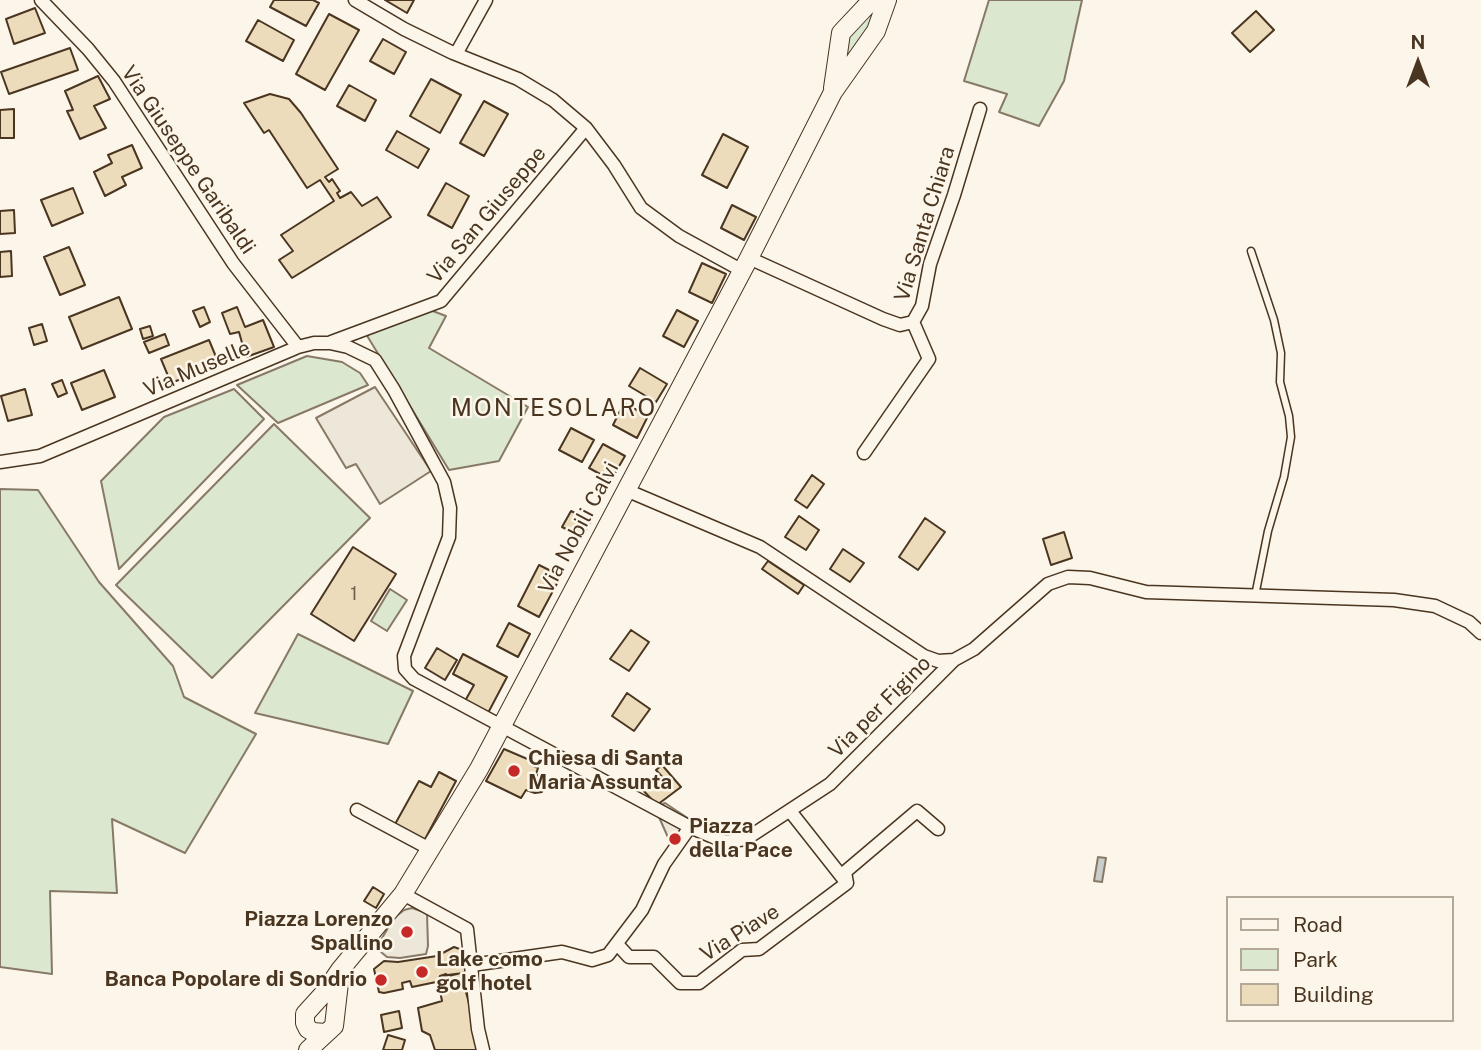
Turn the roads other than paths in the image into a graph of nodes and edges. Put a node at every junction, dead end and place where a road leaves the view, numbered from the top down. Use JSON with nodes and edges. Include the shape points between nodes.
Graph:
{"nodes":[{"id":1,"x":41,"y":0,"type":"edge"},
{"id":2,"x":355,"y":0,"type":"edge"},
{"id":3,"x":486,"y":0,"type":"edge"},
{"id":4,"x":872,"y":0,"type":"edge"},
{"id":5,"x":887,"y":0,"type":"edge"},
{"id":6,"x":456,"y":54,"type":"junction"},
{"id":7,"x":832,"y":92,"type":"junction"},
{"id":8,"x":980,"y":109,"type":"dead end"},
{"id":9,"x":586,"y":128,"type":"junction"},
{"id":10,"x":1251,"y":251,"type":"dead end"},
{"id":11,"x":745,"y":264,"type":"junction"},
{"id":12,"x":913,"y":322,"type":"junction"},
{"id":13,"x":330,"y":343,"type":"junction"},
{"id":14,"x":298,"y":347,"type":"junction"},
{"id":15,"x":864,"y":453,"type":"dead end"},
{"id":16,"x":0,"y":462,"type":"edge"},
{"id":17,"x":626,"y":489,"type":"junction"},
{"id":18,"x":1255,"y":596,"type":"junction"},
{"id":19,"x":1481,"y":633,"type":"edge"},
{"id":20,"x":954,"y":660,"type":"junction"},
{"id":21,"x":501,"y":725,"type":"junction"},
{"id":22,"x":357,"y":810,"type":"dead end"},
{"id":23,"x":790,"y":811,"type":"junction"},
{"id":24,"x":690,"y":827,"type":"junction"},
{"id":25,"x":938,"y":829,"type":"dead end"},
{"id":26,"x":430,"y":849,"type":"junction"},
{"id":27,"x":847,"y":883,"type":"junction"},
{"id":28,"x":403,"y":894,"type":"junction"},
{"id":29,"x":617,"y":944,"type":"junction"},
{"id":30,"x":472,"y":965,"type":"junction"},
{"id":31,"x":340,"y":970,"type":"junction"},
{"id":32,"x":316,"y":1003,"type":"junction"},
{"id":33,"x":334,"y":1012,"type":"junction"},
{"id":34,"x":317,"y":1031,"type":"junction"},
{"id":35,"x":306,"y":1050,"type":"edge"},
{"id":36,"x":483,"y":1050,"type":"edge"}],
"edges":[{"from":1,"to":14,"type":"street","name":"Via Giuseppe Garibaldi","via":[[114,81],[233,262]]},
{"from":2,"to":6,"type":"street"},
{"from":3,"to":6,"type":"street"},
{"from":4,"to":7,"type":"main road","name":"Via Nobili Calvi","via":[[841,33]]},
{"from":5,"to":7,"type":"main road","name":"Via Nobili Calvi","via":[[876,31]]},
{"from":6,"to":9,"type":"street","via":[[518,79]]},
{"from":7,"to":11,"type":"main road","name":"Via Nobili Calvi"},
{"from":8,"to":12,"type":"street","name":"Via Santa Chiara","via":[[930,264],[922,306]]},
{"from":9,"to":11,"type":"street","via":[[641,208],[679,236]]},
{"from":9,"to":13,"type":"street","name":"Via San Giuseppe","via":[[441,301]]},
{"from":10,"to":18,"type":"lane","via":[[1281,353],[1280,382],[1291,437]]},
{"from":11,"to":12,"type":"street","via":[[900,325]]},
{"from":11,"to":17,"type":"main road","name":"Via Nobili Calvi"},
{"from":12,"to":15,"type":"street","name":"Via Santa Chiara","via":[[929,359]]},
{"from":13,"to":14,"type":"street","name":"Via Muselle"},
{"from":13,"to":21,"type":"street","name":"Via Muselle","via":[[348,346],[375,360],[444,482],[450,508],[449,537],[404,656],[405,669],[414,679]]},
{"from":14,"to":16,"type":"street","name":"Via Muselle","via":[[40,456]]},
{"from":17,"to":20,"type":"street","via":[[760,547],[924,656]]},
{"from":17,"to":21,"type":"main road","name":"Via Nobili Calvi"},
{"from":18,"to":19,"type":"street","name":"Via per Figino","via":[[1394,600],[1435,606]]},
{"from":18,"to":20,"type":"street","name":"Via per Figino","via":[[1146,592],[1068,577],[1048,584],[974,649]]},
{"from":20,"to":23,"type":"street","name":"Via per Figino","via":[[830,784]]},
{"from":21,"to":24,"type":"street","name":"Via per Figino"},
{"from":21,"to":26,"type":"main road","name":"Via Nobili Calvi"},
{"from":22,"to":26,"type":"street"},
{"from":23,"to":24,"type":"street","name":"Via per Figino","via":[[746,839],[725,842]]},
{"from":23,"to":27,"type":"street"},
{"from":24,"to":29,"type":"street"},
{"from":25,"to":27,"type":"street","name":"Via Piave","via":[[917,811],[845,872]]},
{"from":26,"to":28,"type":"main road","name":"Via Nobili Calvi"},
{"from":27,"to":29,"type":"street","name":"Via Piave","via":[[758,949],[742,950],[699,983],[680,983],[654,957],[629,957]]},
{"from":28,"to":30,"type":"street","via":[[467,929]]},
{"from":28,"to":31,"type":"main road","name":"Via Nobili Calvi"},
{"from":29,"to":30,"type":"street","via":[[608,955],[592,960],[562,952]]},
{"from":30,"to":36,"type":"street"},
{"from":31,"to":32,"type":"main road","name":"Via Nobili Calvi"},
{"from":31,"to":33,"type":"main road"},
{"from":32,"to":33,"type":"main road","via":[[326,1004]]},
{"from":32,"to":34,"type":"main road","via":[[305,1014],[305,1023]]},
{"from":33,"to":34,"type":"main road","via":[[334,1026]]},
{"from":34,"to":35,"type":"main road"}]}
